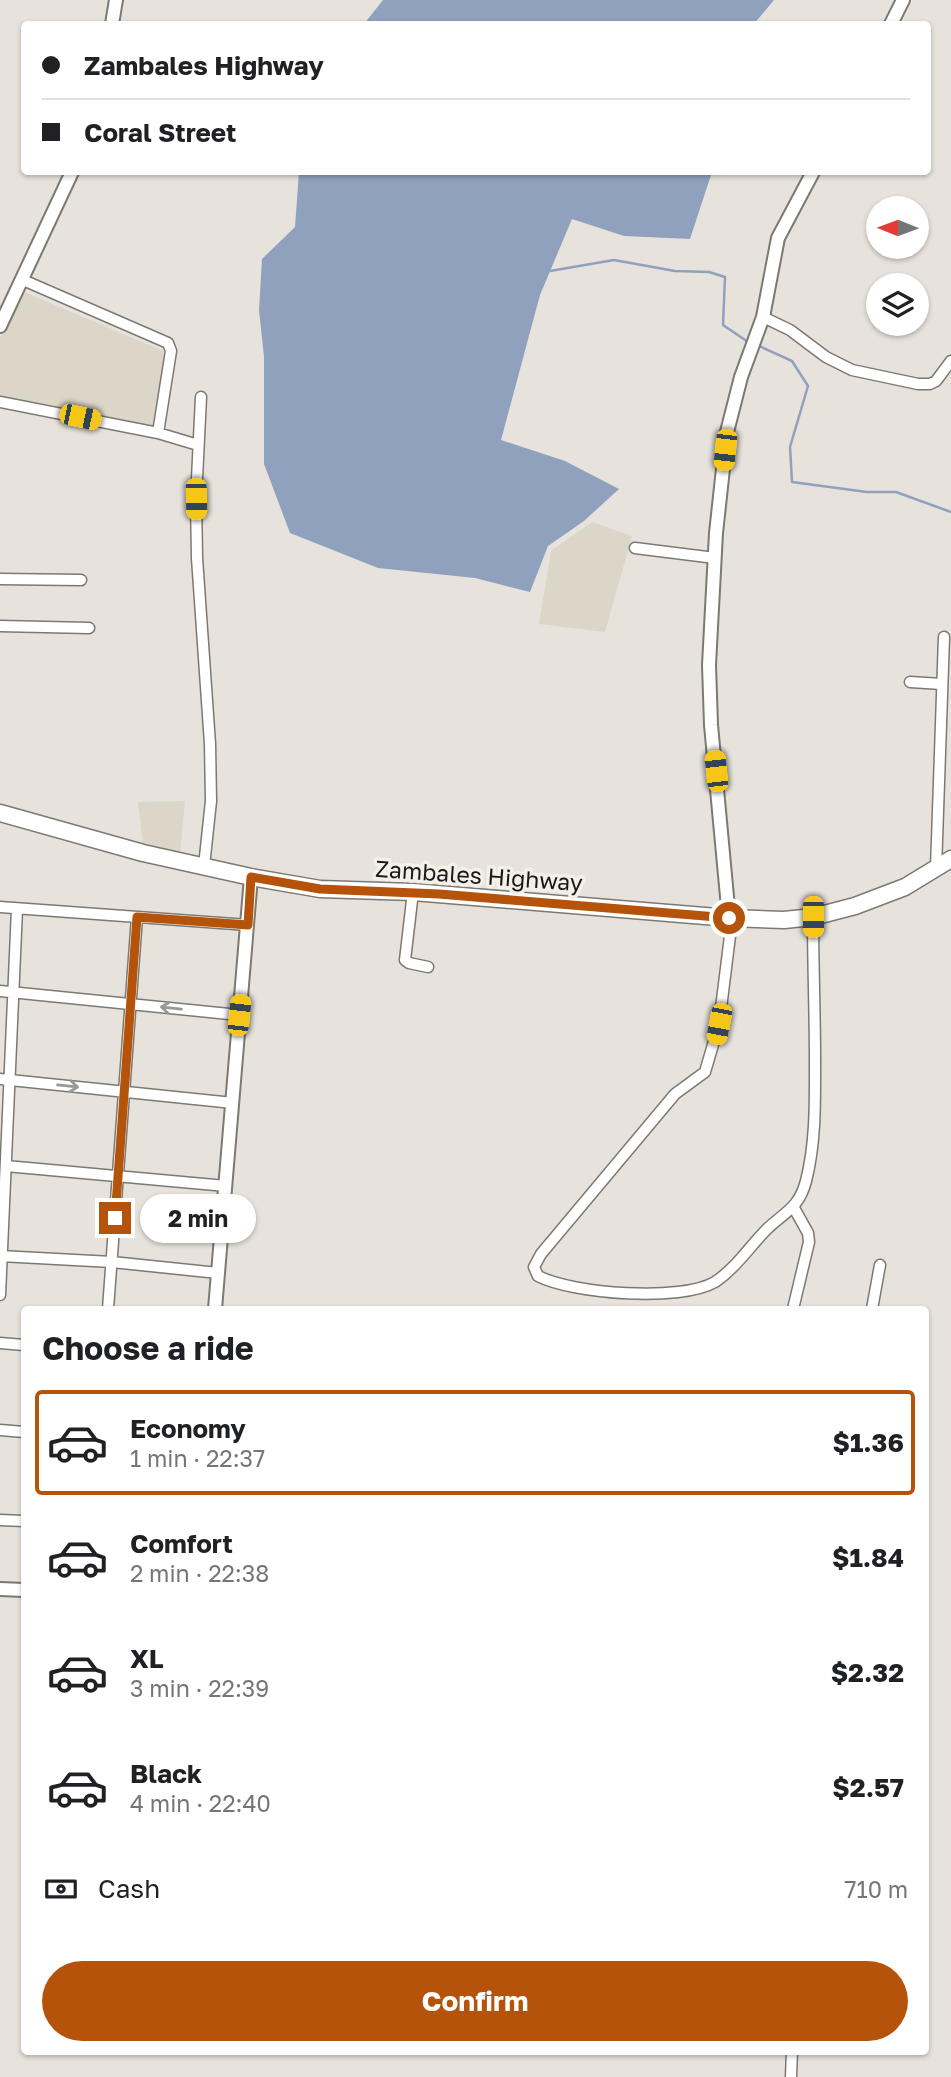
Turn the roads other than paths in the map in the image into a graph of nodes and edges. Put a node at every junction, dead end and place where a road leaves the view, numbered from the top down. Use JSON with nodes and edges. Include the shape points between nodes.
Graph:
{"nodes":[{"id":1,"x":116,"y":0,"type":"edge"},
{"id":2,"x":903,"y":0,"type":"edge"},
{"id":3,"x":112,"y":21,"type":"edge"},
{"id":4,"x":892,"y":21,"type":"edge"},
{"id":5,"x":71,"y":175,"type":"edge"},
{"id":6,"x":811,"y":175,"type":"edge"},
{"id":7,"x":23,"y":279,"type":"junction"},
{"id":8,"x":762,"y":321,"type":"junction"},
{"id":9,"x":0,"y":326,"type":"edge"},
{"id":10,"x":951,"y":361,"type":"edge"},
{"id":11,"x":201,"y":397,"type":"dead end"},
{"id":12,"x":0,"y":402,"type":"edge"},
{"id":13,"x":158,"y":433,"type":"junction"},
{"id":14,"x":198,"y":445,"type":"junction"},
{"id":15,"x":635,"y":548,"type":"dead end"},
{"id":16,"x":715,"y":558,"type":"junction"},
{"id":17,"x":0,"y":579,"type":"edge"},
{"id":18,"x":81,"y":580,"type":"dead end"},
{"id":19,"x":0,"y":626,"type":"edge"},
{"id":20,"x":89,"y":628,"type":"dead end"},
{"id":21,"x":944,"y":637,"type":"dead end"},
{"id":22,"x":910,"y":682,"type":"dead end"},
{"id":23,"x":942,"y":684,"type":"junction"},
{"id":24,"x":0,"y":813,"type":"edge"},
{"id":25,"x":951,"y":859,"type":"edge"},
{"id":26,"x":204,"y":866,"type":"junction"},
{"id":27,"x":936,"y":869,"type":"junction"},
{"id":28,"x":251,"y":877,"type":"junction"},
{"id":29,"x":413,"y":892,"type":"junction"},
{"id":30,"x":0,"y":907,"type":"edge"},
{"id":31,"x":17,"y":909,"type":"junction"},
{"id":32,"x":137,"y":917,"type":"junction"},
{"id":33,"x":813,"y":917,"type":"junction"},
{"id":34,"x":729,"y":918,"type":"junction"},
{"id":35,"x":248,"y":925,"type":"junction"},
{"id":36,"x":428,"y":967,"type":"dead end"},
{"id":37,"x":0,"y":991,"type":"edge"},
{"id":38,"x":14,"y":993,"type":"junction"},
{"id":39,"x":131,"y":1004,"type":"junction"},
{"id":40,"x":239,"y":1015,"type":"junction"},
{"id":41,"x":4,"y":1079,"type":"edge"},
{"id":42,"x":123,"y":1093,"type":"junction"},
{"id":43,"x":233,"y":1102,"type":"junction"},
{"id":44,"x":5,"y":1166,"type":"junction"},
{"id":45,"x":118,"y":1175,"type":"junction"},
{"id":46,"x":226,"y":1186,"type":"junction"},
{"id":47,"x":794,"y":1208,"type":"junction"},
{"id":48,"x":1,"y":1256,"type":"edge"},
{"id":49,"x":112,"y":1262,"type":"junction"},
{"id":50,"x":880,"y":1265,"type":"dead end"},
{"id":51,"x":218,"y":1273,"type":"junction"},
{"id":52,"x":0,"y":1296,"type":"edge"},
{"id":53,"x":108,"y":1306,"type":"edge"},
{"id":54,"x":215,"y":1306,"type":"edge"},
{"id":55,"x":794,"y":1306,"type":"edge"},
{"id":56,"x":873,"y":1306,"type":"edge"},
{"id":57,"x":0,"y":1343,"type":"edge"},
{"id":58,"x":21,"y":1345,"type":"edge"},
{"id":59,"x":0,"y":1430,"type":"edge"},
{"id":60,"x":21,"y":1433,"type":"edge"},
{"id":61,"x":0,"y":1520,"type":"edge"},
{"id":62,"x":21,"y":1521,"type":"edge"},
{"id":63,"x":0,"y":1588,"type":"edge"},
{"id":64,"x":21,"y":1590,"type":"edge"},
{"id":65,"x":792,"y":2055,"type":"edge"},
{"id":66,"x":791,"y":2077,"type":"edge"}],
"edges":[{"from":1,"to":3,"type":"street"},
{"from":2,"to":4,"type":"street"},
{"from":5,"to":7,"type":"street"},
{"from":6,"to":8,"type":"street","via":[[778,238]]},
{"from":7,"to":9,"type":"street"},
{"from":7,"to":13,"type":"street","via":[[168,342],[171,351]]},
{"from":8,"to":10,"type":"street","via":[[790,330],[825,357],[852,370],[918,384],[936,381]]},
{"from":8,"to":16,"type":"street","via":[[727,432]]},
{"from":11,"to":14,"type":"street"},
{"from":12,"to":13,"type":"street"},
{"from":13,"to":14,"type":"street"},
{"from":14,"to":26,"type":"street","via":[[197,558],[211,800]]},
{"from":15,"to":16,"type":"street"},
{"from":16,"to":34,"type":"street","via":[[709,677]]},
{"from":17,"to":18,"type":"street"},
{"from":19,"to":20,"type":"street"},
{"from":21,"to":23,"type":"street"},
{"from":22,"to":23,"type":"street"},
{"from":23,"to":27,"type":"street"},
{"from":24,"to":26,"type":"main road","name":"Zambales Highway"},
{"from":25,"to":27,"type":"main road","name":"Zambales Highway"},
{"from":26,"to":28,"type":"main road","name":"Zambales Highway"},
{"from":27,"to":33,"type":"main road","name":"Zambales Highway","via":[[881,898]]},
{"from":28,"to":29,"type":"main road","name":"Zambales Highway","via":[[320,889]]},
{"from":28,"to":35,"type":"street"},
{"from":29,"to":34,"type":"main road","name":"Zambales Highway"},
{"from":29,"to":36,"type":"street","via":[[405,960]]},
{"from":30,"to":31,"type":"street"},
{"from":31,"to":32,"type":"street"},
{"from":31,"to":38,"type":"street"},
{"from":32,"to":35,"type":"street"},
{"from":32,"to":39,"type":"street"},
{"from":33,"to":34,"type":"main road","name":"Zambales Highway"},
{"from":33,"to":47,"type":"street","via":[[814,1124],[807,1179]]},
{"from":34,"to":47,"type":"street","via":[[719,1024],[705,1072],[667,1103],[541,1254],[534,1270],[544,1279],[619,1293],[695,1289],[723,1276]]},
{"from":35,"to":40,"type":"street"},
{"from":37,"to":38,"type":"street"},
{"from":38,"to":39,"type":"street"},
{"from":38,"to":41,"type":"street"},
{"from":40,"to":39,"type":"street","one_way":true},
{"from":39,"to":42,"type":"street"},
{"from":40,"to":43,"type":"street"},
{"from":41,"to":42,"type":"street","one_way":true},
{"from":41,"to":44,"type":"street"},
{"from":42,"to":43,"type":"street"},
{"from":42,"to":45,"type":"street"},
{"from":43,"to":46,"type":"street"},
{"from":44,"to":45,"type":"street"},
{"from":44,"to":48,"type":"street"},
{"from":45,"to":46,"type":"street"},
{"from":45,"to":49,"type":"street"},
{"from":46,"to":51,"type":"street"},
{"from":47,"to":55,"type":"street","via":[[809,1242]]},
{"from":48,"to":49,"type":"street"},
{"from":48,"to":52,"type":"street"},
{"from":49,"to":51,"type":"street"},
{"from":49,"to":53,"type":"street"},
{"from":50,"to":56,"type":"street"},
{"from":51,"to":54,"type":"street"},
{"from":57,"to":58,"type":"street"},
{"from":59,"to":60,"type":"street"},
{"from":61,"to":62,"type":"street"},
{"from":63,"to":64,"type":"street"},
{"from":65,"to":66,"type":"street"}]}
